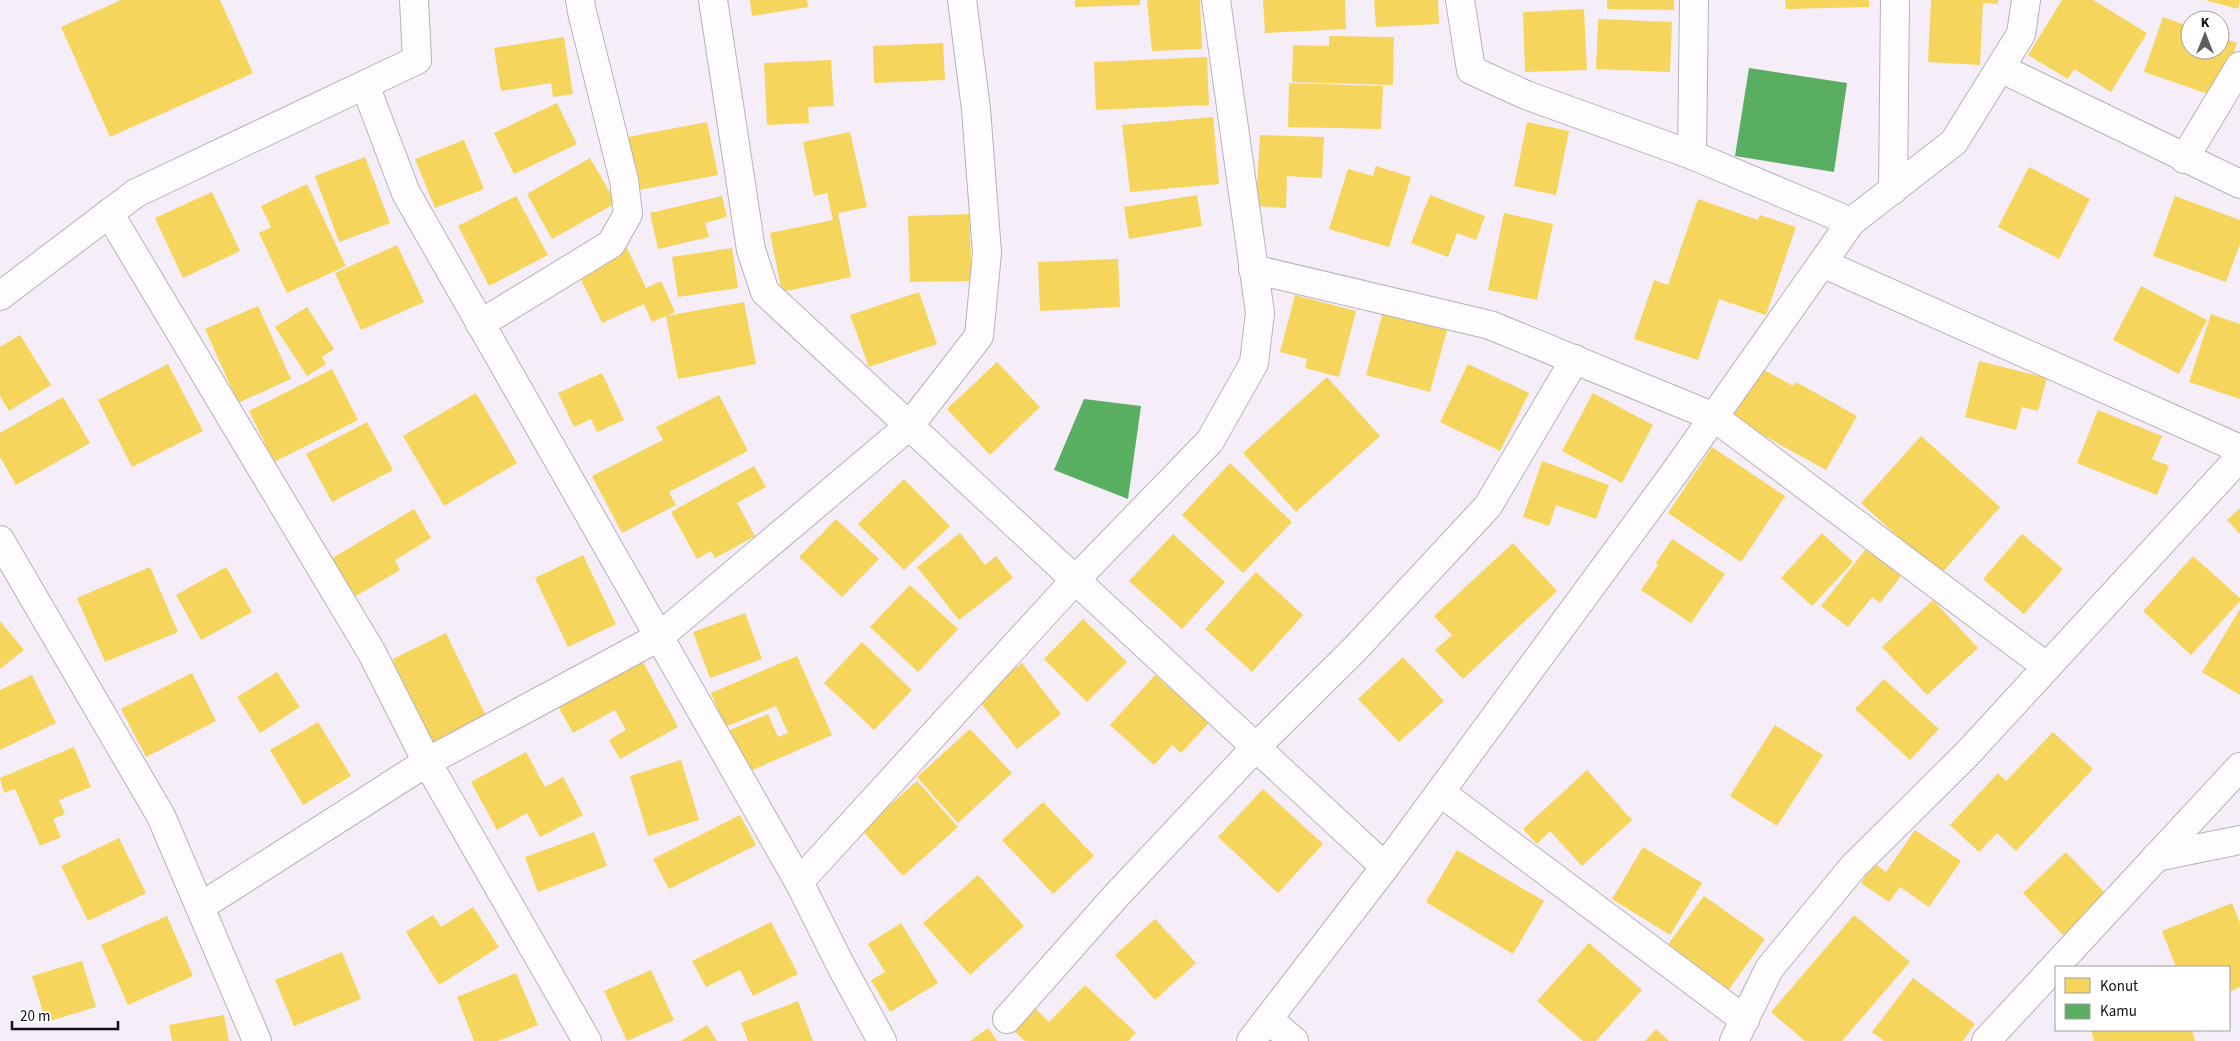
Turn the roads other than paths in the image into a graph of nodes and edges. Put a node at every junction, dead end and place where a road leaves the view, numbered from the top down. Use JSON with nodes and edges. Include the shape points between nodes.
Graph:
{"nodes":[{"id":1,"x":414,"y":0,"type":"edge"},
{"id":2,"x":580,"y":0,"type":"edge"},
{"id":3,"x":713,"y":0,"type":"edge"},
{"id":4,"x":962,"y":0,"type":"edge"},
{"id":5,"x":1216,"y":0,"type":"edge"},
{"id":6,"x":1460,"y":0,"type":"edge"},
{"id":7,"x":1694,"y":0,"type":"edge"},
{"id":8,"x":1895,"y":0,"type":"edge"},
{"id":9,"x":2026,"y":0,"type":"edge"},
{"id":10,"x":2240,"y":66,"type":"edge"},
{"id":11,"x":2000,"y":68,"type":"junction"},
{"id":12,"x":365,"y":85,"type":"junction"},
{"id":13,"x":1692,"y":154,"type":"junction"},
{"id":14,"x":2184,"y":159,"type":"junction"},
{"id":15,"x":2240,"y":184,"type":"edge"},
{"id":16,"x":1893,"y":190,"type":"junction"},
{"id":17,"x":110,"y":213,"type":"junction"},
{"id":18,"x":1851,"y":222,"type":"junction"},
{"id":19,"x":1822,"y":263,"type":"junction"},
{"id":20,"x":1254,"y":269,"type":"junction"},
{"id":21,"x":0,"y":296,"type":"edge"},
{"id":22,"x":480,"y":324,"type":"junction"},
{"id":23,"x":1575,"y":359,"type":"junction"},
{"id":24,"x":1714,"y":417,"type":"junction"},
{"id":25,"x":910,"y":424,"type":"junction"},
{"id":26,"x":2240,"y":449,"type":"edge"},
{"id":27,"x":2240,"y":457,"type":"edge"},
{"id":28,"x":0,"y":540,"type":"edge"},
{"id":29,"x":1076,"y":579,"type":"junction"},
{"id":30,"x":659,"y":638,"type":"junction"},
{"id":31,"x":2047,"y":668,"type":"junction"},
{"id":32,"x":1256,"y":747,"type":"junction"},
{"id":33,"x":427,"y":762,"type":"junction"},
{"id":34,"x":2240,"y":767,"type":"edge"},
{"id":35,"x":1440,"y":792,"type":"junction"},
{"id":36,"x":2240,"y":840,"type":"edge"},
{"id":37,"x":2156,"y":858,"type":"junction"},
{"id":38,"x":1385,"y":867,"type":"junction"},
{"id":39,"x":799,"y":882,"type":"junction"},
{"id":40,"x":200,"y":908,"type":"junction"},
{"id":41,"x":2056,"y":966,"type":"edge"},
{"id":42,"x":2055,"y":967,"type":"edge"},
{"id":43,"x":1007,"y":1019,"type":"dead end"},
{"id":44,"x":1268,"y":1019,"type":"junction"},
{"id":45,"x":1740,"y":1031,"type":"edge"},
{"id":46,"x":257,"y":1041,"type":"edge"},
{"id":47,"x":587,"y":1041,"type":"edge"},
{"id":48,"x":882,"y":1041,"type":"edge"},
{"id":49,"x":1251,"y":1041,"type":"edge"},
{"id":50,"x":1294,"y":1041,"type":"edge"},
{"id":51,"x":1986,"y":1041,"type":"edge"}],
"edges":[{"from":1,"to":12,"type":"street","via":[[417,60]]},
{"from":2,"to":22,"type":"street","via":[[624,180],[628,214],[611,244]]},
{"from":3,"to":25,"type":"street","via":[[751,250],[765,292]]},
{"from":4,"to":25,"type":"street","via":[[976,109],[987,253],[979,336]]},
{"from":5,"to":20,"type":"street"},
{"from":6,"to":13,"type":"street","via":[[1471,70],[1526,95]]},
{"from":7,"to":13,"type":"street"},
{"from":8,"to":16,"type":"street"},
{"from":9,"to":11,"type":"street","via":[[2021,34]]},
{"from":10,"to":14,"type":"street"},
{"from":11,"to":14,"type":"street"},
{"from":11,"to":16,"type":"street","via":[[1954,142]]},
{"from":12,"to":17,"type":"street","via":[[136,193]]},
{"from":12,"to":22,"type":"street","via":[[406,193]]},
{"from":13,"to":18,"type":"street"},
{"from":14,"to":15,"type":"street"},
{"from":16,"to":18,"type":"street"},
{"from":17,"to":21,"type":"street"},
{"from":17,"to":33,"type":"street","via":[[372,653]]},
{"from":18,"to":19,"type":"street"},
{"from":19,"to":24,"type":"street"},
{"from":19,"to":26,"type":"street"},
{"from":20,"to":23,"type":"street","via":[[1490,324]]},
{"from":20,"to":29,"type":"street","via":[[1260,313],[1254,363],[1210,441]]},
{"from":22,"to":30,"type":"street"},
{"from":23,"to":24,"type":"street"},
{"from":23,"to":32,"type":"street","via":[[1488,506],[1354,649]]},
{"from":24,"to":31,"type":"street"},
{"from":24,"to":35,"type":"street"},
{"from":25,"to":29,"type":"street"},
{"from":25,"to":30,"type":"street"},
{"from":27,"to":31,"type":"street"},
{"from":28,"to":40,"type":"street","via":[[161,816]]},
{"from":29,"to":32,"type":"street"},
{"from":29,"to":39,"type":"street"},
{"from":30,"to":33,"type":"street"},
{"from":30,"to":39,"type":"street"},
{"from":31,"to":45,"type":"street","via":[[1967,754],[1853,867],[1769,969]]},
{"from":32,"to":38,"type":"street"},
{"from":32,"to":43,"type":"street"},
{"from":33,"to":40,"type":"street"},
{"from":33,"to":47,"type":"street"},
{"from":34,"to":37,"type":"street"},
{"from":35,"to":38,"type":"street"},
{"from":35,"to":45,"type":"street"},
{"from":36,"to":37,"type":"street"},
{"from":37,"to":41,"type":"street"},
{"from":38,"to":44,"type":"street"},
{"from":39,"to":48,"type":"street"},
{"from":40,"to":46,"type":"street"},
{"from":42,"to":51,"type":"street"},
{"from":44,"to":49,"type":"street"},
{"from":44,"to":50,"type":"street"}]}
